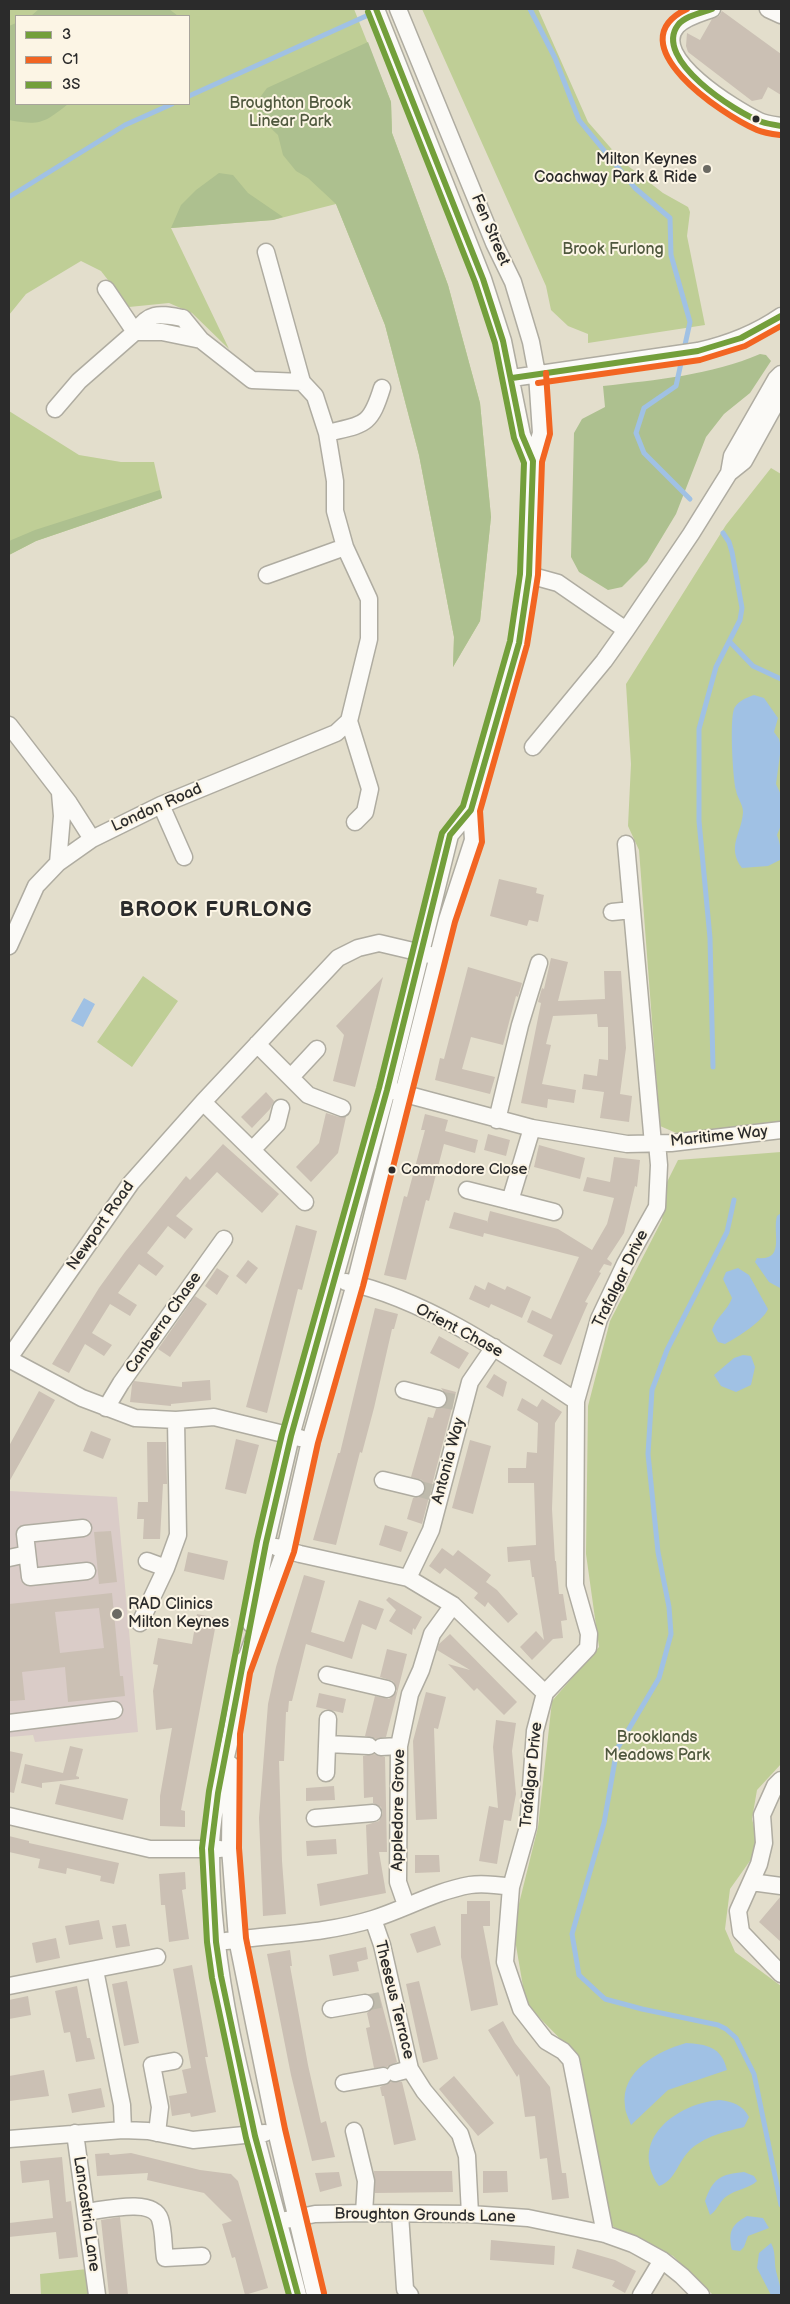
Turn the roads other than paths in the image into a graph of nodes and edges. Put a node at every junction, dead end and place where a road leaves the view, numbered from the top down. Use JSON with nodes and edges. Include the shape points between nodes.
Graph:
{"nodes":[{"id":1,"x":376,"y":9,"type":"edge"},
{"id":2,"x":398,"y":9,"type":"edge"},
{"id":3,"x":712,"y":9,"type":"edge"},
{"id":4,"x":768,"y":9,"type":"edge"},
{"id":5,"x":781,"y":15,"type":"edge"},
{"id":6,"x":781,"y":126,"type":"edge"},
{"id":7,"x":266,"y":252,"type":"dead end"},
{"id":8,"x":106,"y":289,"type":"dead end"},
{"id":9,"x":781,"y":316,"type":"edge"},
{"id":10,"x":135,"y":332,"type":"junction"},
{"id":11,"x":537,"y":374,"type":"junction"},
{"id":12,"x":781,"y":374,"type":"edge"},
{"id":13,"x":512,"y":378,"type":"junction"},
{"id":14,"x":302,"y":382,"type":"junction"},
{"id":15,"x":382,"y":388,"type":"dead end"},
{"id":16,"x":781,"y":394,"type":"edge"},
{"id":17,"x":55,"y":408,"type":"dead end"},
{"id":18,"x":327,"y":433,"type":"junction"},
{"id":19,"x":533,"y":460,"type":"junction"},
{"id":20,"x":729,"y":473,"type":"junction"},
{"id":21,"x":345,"y":546,"type":"junction"},
{"id":22,"x":267,"y":575,"type":"dead end"},
{"id":23,"x":529,"y":575,"type":"junction"},
{"id":24,"x":626,"y":630,"type":"junction"},
{"id":25,"x":349,"y":722,"type":"junction"},
{"id":26,"x":9,"y":725,"type":"edge"},
{"id":27,"x":533,"y":747,"type":"dead end"},
{"id":28,"x":60,"y":793,"type":"junction"},
{"id":29,"x":161,"y":805,"type":"junction"},
{"id":30,"x":470,"y":810,"type":"junction"},
{"id":31,"x":354,"y":822,"type":"dead end"},
{"id":32,"x":92,"y":839,"type":"junction"},
{"id":33,"x":626,"y":844,"type":"dead end"},
{"id":34,"x":184,"y":857,"type":"dead end"},
{"id":35,"x":58,"y":863,"type":"junction"},
{"id":36,"x":632,"y":910,"type":"junction"},
{"id":37,"x":612,"y":912,"type":"dead end"},
{"id":38,"x":9,"y":946,"type":"edge"},
{"id":39,"x":420,"y":953,"type":"junction"},
{"id":40,"x":439,"y":958,"type":"junction"},
{"id":41,"x":539,"y":963,"type":"dead end"},
{"id":42,"x":257,"y":1044,"type":"junction"},
{"id":43,"x":317,"y":1049,"type":"dead end"},
{"id":44,"x":291,"y":1077,"type":"junction"},
{"id":45,"x":387,"y":1090,"type":"junction"},
{"id":46,"x":404,"y":1093,"type":"junction"},
{"id":47,"x":202,"y":1102,"type":"junction"},
{"id":48,"x":281,"y":1108,"type":"dead end"},
{"id":49,"x":342,"y":1108,"type":"dead end"},
{"id":50,"x":498,"y":1120,"type":"junction"},
{"id":51,"x":532,"y":1128,"type":"junction"},
{"id":52,"x":781,"y":1130,"type":"edge"},
{"id":53,"x":655,"y":1144,"type":"junction"},
{"id":54,"x":252,"y":1150,"type":"junction"},
{"id":55,"x":467,"y":1190,"type":"dead end"},
{"id":56,"x":510,"y":1201,"type":"junction"},
{"id":57,"x":305,"y":1202,"type":"dead end"},
{"id":58,"x":554,"y":1212,"type":"dead end"},
{"id":59,"x":224,"y":1239,"type":"dead end"},
{"id":60,"x":333,"y":1280,"type":"junction"},
{"id":61,"x":356,"y":1284,"type":"junction"},
{"id":62,"x":494,"y":1347,"type":"junction"},
{"id":63,"x":9,"y":1358,"type":"edge"},
{"id":64,"x":404,"y":1390,"type":"dead end"},
{"id":65,"x":452,"y":1402,"type":"junction"},
{"id":66,"x":576,"y":1402,"type":"junction"},
{"id":67,"x":106,"y":1408,"type":"junction"},
{"id":68,"x":176,"y":1420,"type":"junction"},
{"id":69,"x":291,"y":1436,"type":"junction"},
{"id":70,"x":310,"y":1441,"type":"junction"},
{"id":71,"x":383,"y":1480,"type":"dead end"},
{"id":72,"x":429,"y":1491,"type":"junction"},
{"id":73,"x":83,"y":1528,"type":"dead end"},
{"id":74,"x":266,"y":1543,"type":"junction"},
{"id":75,"x":286,"y":1550,"type":"junction"},
{"id":76,"x":27,"y":1554,"type":"junction"},
{"id":77,"x":9,"y":1558,"type":"edge"},
{"id":78,"x":147,"y":1561,"type":"dead end"},
{"id":79,"x":166,"y":1568,"type":"junction"},
{"id":80,"x":87,"y":1571,"type":"dead end"},
{"id":81,"x":408,"y":1578,"type":"junction"},
{"id":82,"x":453,"y":1605,"type":"junction"},
{"id":83,"x":140,"y":1622,"type":"dead end"},
{"id":84,"x":242,"y":1671,"type":"junction"},
{"id":85,"x":327,"y":1675,"type":"dead end"},
{"id":86,"x":398,"y":1692,"type":"junction"},
{"id":87,"x":545,"y":1693,"type":"junction"},
{"id":88,"x":114,"y":1710,"type":"dead end"},
{"id":89,"x":328,"y":1720,"type":"dead end"},
{"id":90,"x":9,"y":1724,"type":"edge"},
{"id":91,"x":231,"y":1733,"type":"junction"},
{"id":92,"x":328,"y":1744,"type":"junction"},
{"id":93,"x":399,"y":1746,"type":"junction"},
{"id":94,"x":326,"y":1773,"type":"dead end"},
{"id":95,"x":781,"y":1780,"type":"edge"},
{"id":96,"x":386,"y":1813,"type":"junction"},
{"id":97,"x":9,"y":1816,"type":"edge"},
{"id":98,"x":315,"y":1818,"type":"dead end"},
{"id":99,"x":230,"y":1848,"type":"junction"},
{"id":100,"x":211,"y":1849,"type":"junction"},
{"id":101,"x":751,"y":1882,"type":"junction"},
{"id":102,"x":781,"y":1886,"type":"edge"},
{"id":103,"x":511,"y":1887,"type":"junction"},
{"id":104,"x":406,"y":1906,"type":"junction"},
{"id":105,"x":373,"y":1919,"type":"junction"},
{"id":106,"x":237,"y":1939,"type":"junction"},
{"id":107,"x":216,"y":1942,"type":"junction"},
{"id":108,"x":157,"y":1957,"type":"dead end"},
{"id":109,"x":95,"y":1970,"type":"junction"},
{"id":110,"x":781,"y":1974,"type":"edge"},
{"id":111,"x":9,"y":1986,"type":"edge"},
{"id":112,"x":380,"y":2000,"type":"junction"},
{"id":113,"x":331,"y":2010,"type":"dead end"},
{"id":114,"x":174,"y":2061,"type":"dead end"},
{"id":115,"x":396,"y":2072,"type":"junction"},
{"id":116,"x":344,"y":2083,"type":"dead end"},
{"id":117,"x":123,"y":2130,"type":"junction"},
{"id":118,"x":354,"y":2130,"type":"dead end"},
{"id":119,"x":276,"y":2131,"type":"junction"},
{"id":120,"x":75,"y":2133,"type":"junction"},
{"id":121,"x":158,"y":2133,"type":"junction"},
{"id":122,"x":255,"y":2136,"type":"junction"},
{"id":123,"x":9,"y":2139,"type":"edge"},
{"id":124,"x":86,"y":2212,"type":"junction"},
{"id":125,"x":364,"y":2213,"type":"junction"},
{"id":126,"x":400,"y":2214,"type":"junction"},
{"id":127,"x":470,"y":2214,"type":"junction"},
{"id":128,"x":295,"y":2217,"type":"junction"},
{"id":129,"x":280,"y":2222,"type":"junction"},
{"id":130,"x":605,"y":2234,"type":"junction"},
{"id":131,"x":202,"y":2256,"type":"dead end"},
{"id":132,"x":662,"y":2260,"type":"junction"},
{"id":133,"x":97,"y":2295,"type":"edge"},
{"id":134,"x":298,"y":2295,"type":"edge"},
{"id":135,"x":315,"y":2295,"type":"edge"},
{"id":136,"x":410,"y":2295,"type":"edge"},
{"id":137,"x":641,"y":2295,"type":"edge"},
{"id":138,"x":701,"y":2295,"type":"edge"}],
"edges":[{"from":1,"to":13,"type":"street","name":"Fen Street","via":[[483,279]]},
{"from":2,"to":11,"type":"street","name":"Fen Street","via":[[513,282],[532,342]]},
{"from":3,"to":6,"type":"street","via":[[677,26],[671,38],[676,58],[713,93],[760,122]]},
{"from":4,"to":5,"type":"street"},
{"from":7,"to":14,"type":"street"},
{"from":8,"to":10,"type":"street"},
{"from":9,"to":11,"type":"street","via":[[752,334],[723,346]]},
{"from":10,"to":14,"type":"street","via":[[162,332],[201,340],[252,380]]},
{"from":10,"to":17,"type":"street","via":[[79,381]]},
{"from":11,"to":13,"type":"street"},
{"from":11,"to":19,"type":"street","name":"Fen Street","via":[[541,434]]},
{"from":12,"to":20,"type":"street","via":[[732,456]]},
{"from":13,"to":19,"type":"street","name":"Fen Street","via":[[522,435]]},
{"from":14,"to":18,"type":"street","via":[[316,396]]},
{"from":15,"to":18,"type":"street","via":[[375,411],[367,420]]},
{"from":16,"to":20,"type":"street","via":[[744,461]]},
{"from":18,"to":21,"type":"street","via":[[335,480],[335,511]]},
{"from":19,"to":23,"type":"street","name":"Fen Street","via":[[534,505]]},
{"from":20,"to":24,"type":"street"},
{"from":21,"to":22,"type":"street"},
{"from":21,"to":25,"type":"street","via":[[369,599],[369,639]]},
{"from":23,"to":24,"type":"street","via":[[558,583]]},
{"from":23,"to":30,"type":"street","name":"Fen Street","via":[[519,643]]},
{"from":24,"to":27,"type":"street"},
{"from":25,"to":29,"type":"street","name":"London Road","via":[[336,733]]},
{"from":25,"to":31,"type":"street","via":[[370,789],[365,812]]},
{"from":26,"to":28,"type":"street"},
{"from":28,"to":32,"type":"street"},
{"from":28,"to":35,"type":"street","via":[[62,816]]},
{"from":29,"to":32,"type":"street","name":"London Road"},
{"from":29,"to":34,"type":"street"},
{"from":30,"to":39,"type":"street","name":"Fen Street","via":[[450,835]]},
{"from":30,"to":40,"type":"street","name":"Fen Street","via":[[473,840]]},
{"from":32,"to":35,"type":"street","name":"London Road"},
{"from":33,"to":36,"type":"street","name":"Trafalgar Drive"},
{"from":35,"to":38,"type":"street","name":"London Road","via":[[36,886]]},
{"from":36,"to":37,"type":"street"},
{"from":36,"to":53,"type":"street","name":"Trafalgar Drive"},
{"from":39,"to":40,"type":"street","name":"Newport Road"},
{"from":39,"to":42,"type":"street","name":"Newport Road","via":[[379,943],[358,948],[338,958]]},
{"from":39,"to":45,"type":"street","name":"Fen Street"},
{"from":40,"to":46,"type":"street","name":"Fen Street"},
{"from":41,"to":50,"type":"street","via":[[520,1025]]},
{"from":42,"to":44,"type":"street"},
{"from":42,"to":47,"type":"street","name":"Newport Road"},
{"from":43,"to":44,"type":"street"},
{"from":44,"to":49,"type":"street","via":[[308,1095]]},
{"from":45,"to":46,"type":"street"},
{"from":45,"to":60,"type":"street","name":"Fen Street"},
{"from":46,"to":50,"type":"street"},
{"from":46,"to":61,"type":"street","name":"Fen Street"},
{"from":47,"to":54,"type":"street"},
{"from":47,"to":63,"type":"street","name":"Newport Road","via":[[130,1183]]},
{"from":48,"to":54,"type":"street","via":[[277,1124]]},
{"from":50,"to":51,"type":"street"},
{"from":51,"to":53,"type":"street","via":[[627,1144]]},
{"from":51,"to":56,"type":"street"},
{"from":52,"to":53,"type":"street","name":"Maritime Way"},
{"from":53,"to":66,"type":"street","name":"Trafalgar Drive","via":[[659,1165],[657,1207],[599,1319]]},
{"from":54,"to":57,"type":"street"},
{"from":55,"to":56,"type":"street"},
{"from":56,"to":58,"type":"street"},
{"from":59,"to":67,"type":"street","name":"Canberra Chase"},
{"from":60,"to":61,"type":"street","name":"Orient Chase"},
{"from":60,"to":69,"type":"street","name":"Fen Street"},
{"from":61,"to":62,"type":"street","name":"Orient Chase","via":[[426,1312]]},
{"from":61,"to":70,"type":"street","name":"Fen Street"},
{"from":62,"to":65,"type":"street","name":"Antonia Way"},
{"from":62,"to":66,"type":"street","name":"Orient Chase"},
{"from":63,"to":67,"type":"street"},
{"from":64,"to":65,"type":"street"},
{"from":65,"to":72,"type":"street","name":"Antonia Way"},
{"from":66,"to":87,"type":"street","name":"Trafalgar Drive","via":[[575,1585],[588,1634],[588,1648]]},
{"from":67,"to":68,"type":"street","via":[[135,1418]]},
{"from":68,"to":69,"type":"street","via":[[214,1417]]},
{"from":68,"to":79,"type":"street","via":[[178,1534]]},
{"from":69,"to":70,"type":"street"},
{"from":69,"to":74,"type":"street","name":"Fen Street"},
{"from":70,"to":75,"type":"street","name":"Fen Street"},
{"from":71,"to":72,"type":"street"},
{"from":72,"to":81,"type":"street","name":"Antonia Way","via":[[431,1530]]},
{"from":73,"to":76,"type":"street","via":[[26,1534]]},
{"from":74,"to":75,"type":"street"},
{"from":74,"to":84,"type":"street","name":"Fen Street"},
{"from":75,"to":81,"type":"street"},
{"from":75,"to":84,"type":"street","name":"Fen Street"},
{"from":76,"to":77,"type":"street"},
{"from":76,"to":80,"type":"street","via":[[30,1577]]},
{"from":78,"to":79,"type":"street"},
{"from":79,"to":83,"type":"street"},
{"from":81,"to":82,"type":"street"},
{"from":82,"to":86,"type":"street","name":"Appledore Grove","via":[[432,1634],[421,1670]]},
{"from":82,"to":87,"type":"street"},
{"from":84,"to":91,"type":"street","name":"Fen Street"},
{"from":85,"to":86,"type":"street"},
{"from":86,"to":93,"type":"street","name":"Appledore Grove"},
{"from":87,"to":103,"type":"street","name":"Trafalgar Drive","via":[[535,1731],[528,1826]]},
{"from":88,"to":90,"type":"street"},
{"from":89,"to":92,"type":"street"},
{"from":91,"to":99,"type":"street","name":"Fen Street"},
{"from":91,"to":100,"type":"street","name":"Fen Street","via":[[218,1793]]},
{"from":92,"to":93,"type":"street"},
{"from":92,"to":94,"type":"street"},
{"from":93,"to":96,"type":"street","name":"Appledore Grove"},
{"from":95,"to":101,"type":"street","via":[[762,1815],[764,1843]]},
{"from":96,"to":98,"type":"street"},
{"from":96,"to":104,"type":"street","name":"Appledore Grove","via":[[398,1882]]},
{"from":97,"to":100,"type":"street","via":[[150,1849]]},
{"from":99,"to":100,"type":"street"},
{"from":99,"to":106,"type":"street","name":"Fen Street"},
{"from":100,"to":107,"type":"street","name":"Fen Street"},
{"from":101,"to":102,"type":"street"},
{"from":101,"to":110,"type":"street","via":[[738,1912],[741,1932]]},
{"from":103,"to":104,"type":"street","via":[[469,1885]]},
{"from":103,"to":130,"type":"street","name":"Trafalgar Drive","via":[[505,1962],[521,2009],[546,2041],[571,2060]]},
{"from":104,"to":105,"type":"street"},
{"from":105,"to":106,"type":"street","via":[[319,1931]]},
{"from":105,"to":112,"type":"street","name":"Theseus Terrace"},
{"from":106,"to":107,"type":"street"},
{"from":106,"to":119,"type":"street","name":"Fen Street"},
{"from":107,"to":122,"type":"street","name":"Fen Street"},
{"from":108,"to":109,"type":"street"},
{"from":109,"to":111,"type":"street"},
{"from":109,"to":117,"type":"street","via":[[122,2105]]},
{"from":112,"to":113,"type":"street"},
{"from":112,"to":115,"type":"street","name":"Theseus Terrace"},
{"from":114,"to":121,"type":"street","via":[[152,2065],[160,2107]]},
{"from":115,"to":116,"type":"street"},
{"from":115,"to":127,"type":"street","name":"Theseus Terrace","via":[[424,2091],[460,2134],[467,2156]]},
{"from":117,"to":120,"type":"street"},
{"from":117,"to":121,"type":"street"},
{"from":118,"to":125,"type":"street","via":[[366,2181]]},
{"from":119,"to":122,"type":"street"},
{"from":119,"to":128,"type":"street","name":"Fen Street"},
{"from":120,"to":123,"type":"street"},
{"from":120,"to":124,"type":"street","name":"Lancastria Lane"},
{"from":121,"to":122,"type":"street","via":[[193,2140]]},
{"from":122,"to":129,"type":"street","name":"Fen Street"},
{"from":124,"to":131,"type":"street","via":[[140,2206],[151,2208],[160,2220],[165,2258]]},
{"from":124,"to":133,"type":"street","name":"Lancastria Lane"},
{"from":125,"to":126,"type":"street","name":"Broughton Grounds Lane"},
{"from":125,"to":128,"type":"street","name":"Broughton Grounds Lane"},
{"from":126,"to":127,"type":"street","name":"Broughton Grounds Lane"},
{"from":126,"to":136,"type":"street","via":[[405,2289]]},
{"from":127,"to":130,"type":"street","name":"Broughton Grounds Lane","via":[[528,2218]]},
{"from":128,"to":129,"type":"street","name":"Broughton Grounds Lane"},
{"from":128,"to":135,"type":"street","name":"Fen Street"},
{"from":129,"to":134,"type":"street","name":"Fen Street"},
{"from":130,"to":132,"type":"street","name":"Broughton Grounds Lane","via":[[633,2244]]},
{"from":132,"to":137,"type":"street"},
{"from":132,"to":138,"type":"street","name":"Broughton Grounds Lane"}]}
